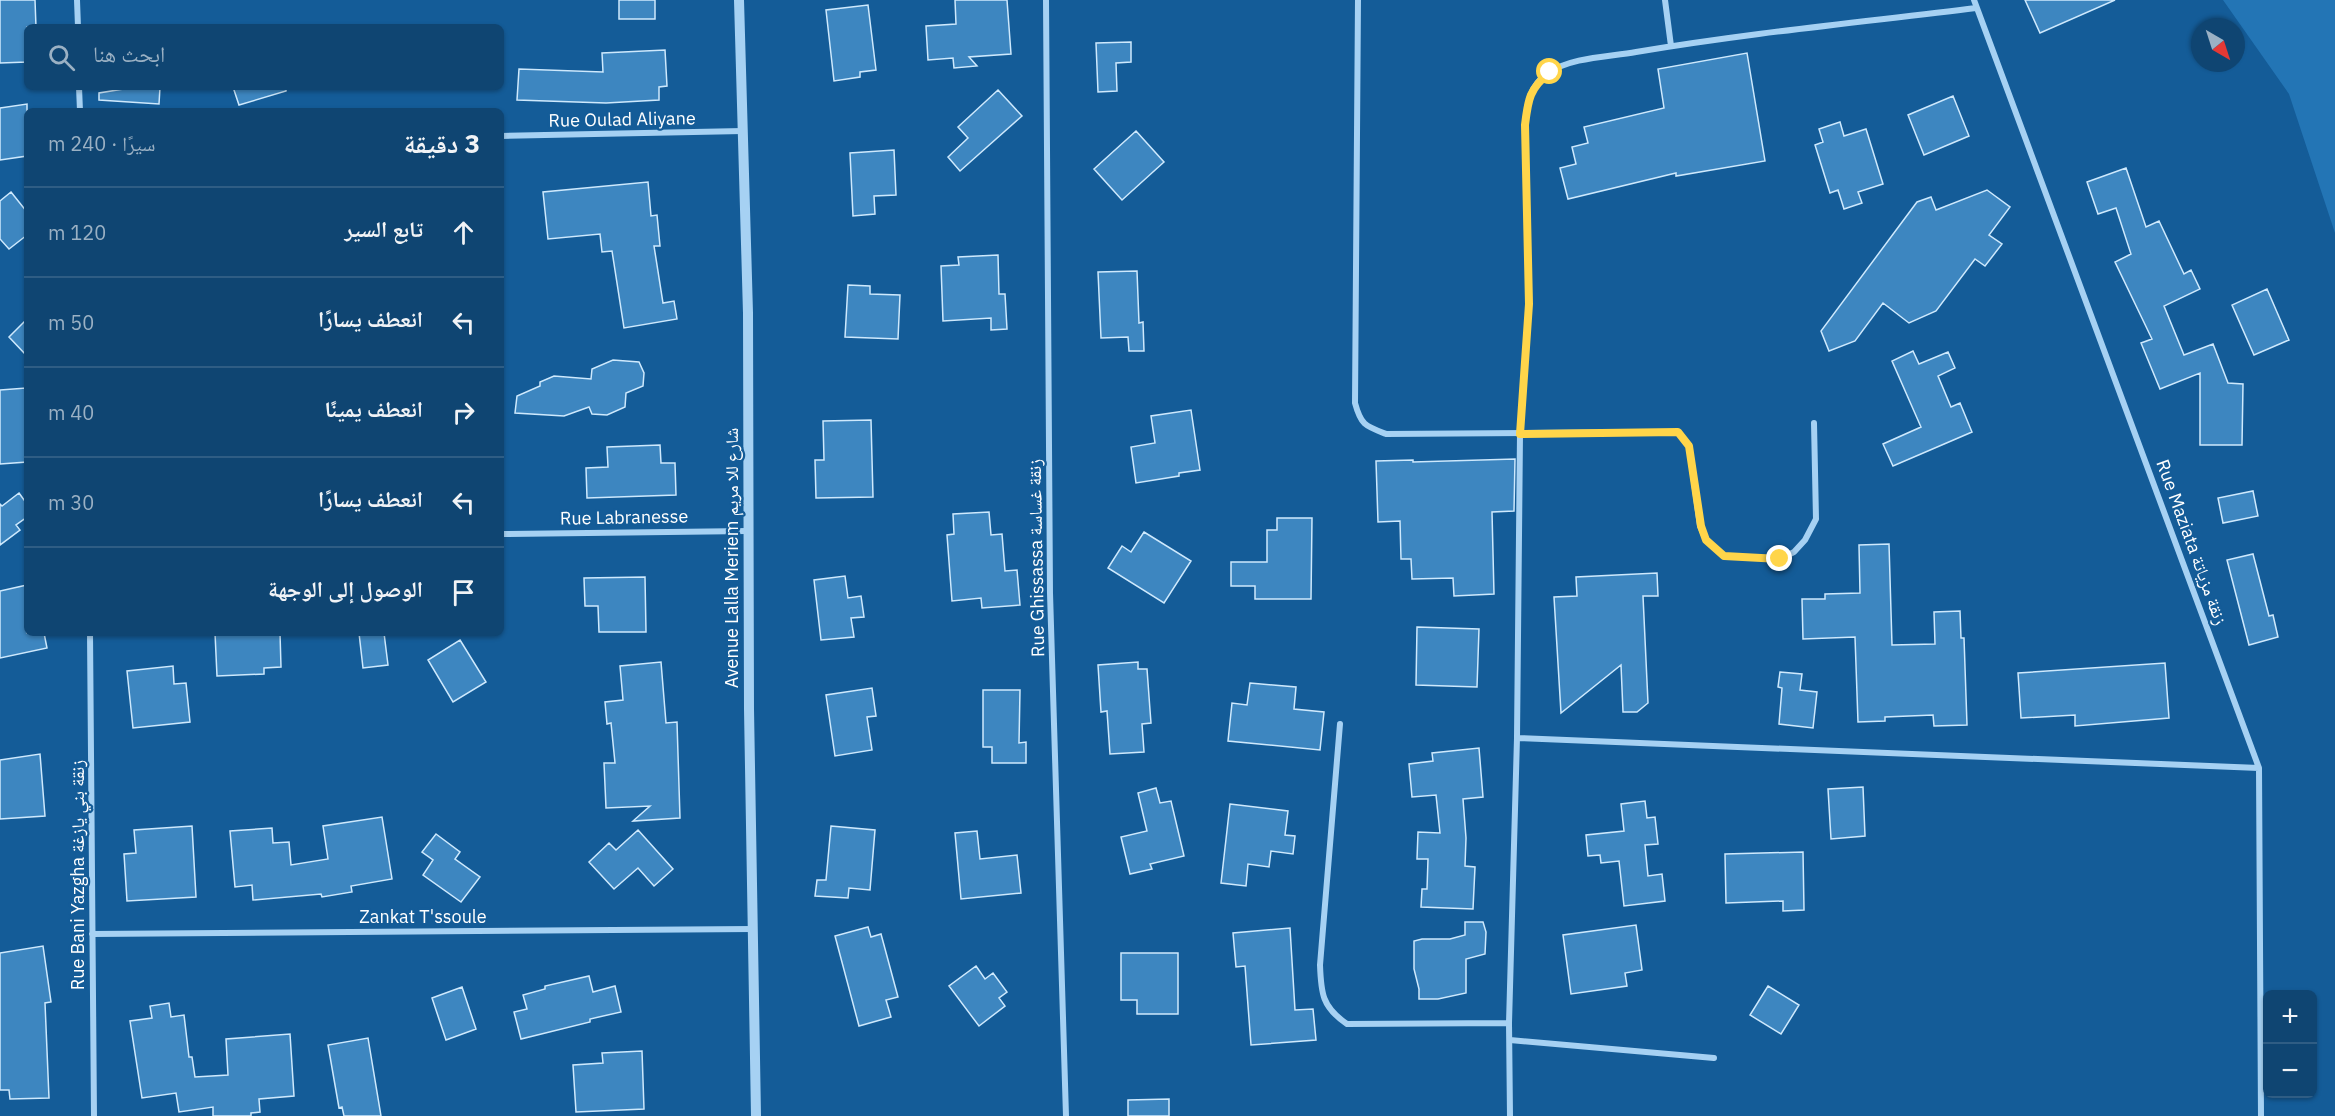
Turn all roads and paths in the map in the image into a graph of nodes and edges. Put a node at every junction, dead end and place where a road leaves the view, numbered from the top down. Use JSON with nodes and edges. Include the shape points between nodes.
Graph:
{"nodes":[{"id":1,"x":77,"y":0,"type":"edge"},
{"id":2,"x":739,"y":0,"type":"edge"},
{"id":3,"x":1046,"y":0,"type":"edge"},
{"id":4,"x":1358,"y":0,"type":"edge"},
{"id":5,"x":1665,"y":0,"type":"edge"},
{"id":6,"x":1974,"y":0,"type":"edge"},
{"id":7,"x":1976,"y":8,"type":"junction"},
{"id":8,"x":78,"y":24,"type":"edge"},
{"id":9,"x":1671,"y":46,"type":"junction"},
{"id":10,"x":79,"y":90,"type":"edge"},
{"id":11,"x":80,"y":108,"type":"edge"},
{"id":12,"x":743,"y":131,"type":"junction"},
{"id":13,"x":504,"y":136,"type":"edge"},
{"id":14,"x":1814,"y":423,"type":"dead end"},
{"id":15,"x":1520,"y":434,"type":"junction"},
{"id":16,"x":748,"y":531,"type":"junction"},
{"id":17,"x":504,"y":534,"type":"edge"},
{"id":18,"x":90,"y":636,"type":"edge"},
{"id":19,"x":1340,"y":724,"type":"dead end"},
{"id":20,"x":1516,"y":738,"type":"junction"},
{"id":21,"x":2259,"y":768,"type":"junction"},
{"id":22,"x":754,"y":929,"type":"junction"},
{"id":23,"x":93,"y":934,"type":"junction"},
{"id":24,"x":1509,"y":1023,"type":"junction"},
{"id":25,"x":1510,"y":1040,"type":"junction"},
{"id":26,"x":1714,"y":1058,"type":"dead end"},
{"id":27,"x":94,"y":1116,"type":"edge"},
{"id":28,"x":756,"y":1116,"type":"edge"},
{"id":29,"x":1066,"y":1116,"type":"edge"},
{"id":30,"x":1510,"y":1116,"type":"edge"},
{"id":31,"x":2261,"y":1116,"type":"edge"}],
"edges":[{"from":1,"to":8,"type":"street"},
{"from":2,"to":12,"type":"street","name":"Avenue Lalla Meriem شارع للا مريم"},
{"from":3,"to":29,"type":"street","name":"Rue Ghissassa زنقة غساسة","via":[[1050,593]]},
{"from":4,"to":15,"type":"street","via":[[1358,415],[1365,426],[1386,434]]},
{"from":5,"to":9,"type":"street"},
{"from":6,"to":7,"type":"street","name":"Rue Maziata زنقة مزياتة"},
{"from":7,"to":9,"type":"street"},
{"from":7,"to":21,"type":"street","name":"Rue Maziata زنقة مزياتة"},
{"from":9,"to":15,"type":"street","via":[[1571,63],[1538,82],[1528,99],[1525,125],[1529,304]]},
{"from":10,"to":11,"type":"street"},
{"from":12,"to":13,"type":"street","name":"Rue Oulad Aliyane"},
{"from":12,"to":16,"type":"street","name":"Avenue Lalla Meriem شارع للا مريم"},
{"from":14,"to":15,"type":"street","via":[[1816,519],[1805,540],[1780,559],[1724,556],[1706,540],[1689,446],[1678,432]]},
{"from":15,"to":20,"type":"street"},
{"from":16,"to":17,"type":"street","name":"Rue Labranesse"},
{"from":16,"to":22,"type":"street","name":"Avenue Lalla Meriem شارع للا مريم"},
{"from":18,"to":23,"type":"street","name":"Rue Bani Yazgha زنقة بني يازغة"},
{"from":19,"to":24,"type":"street","via":[[1320,965],[1321,990],[1327,1006],[1347,1024]]},
{"from":20,"to":21,"type":"street"},
{"from":20,"to":24,"type":"street"},
{"from":21,"to":31,"type":"street","name":"Rue Maziata زنقة مزياتة"},
{"from":22,"to":23,"type":"street","name":"Zankat T'ssoule"},
{"from":22,"to":28,"type":"street","name":"Avenue Lalla Meriem شارع للا مريم"},
{"from":23,"to":27,"type":"street","name":"Rue Bani Yazgha زنقة بني يازغة"},
{"from":24,"to":25,"type":"street"},
{"from":25,"to":26,"type":"street"},
{"from":25,"to":30,"type":"street"}]}
